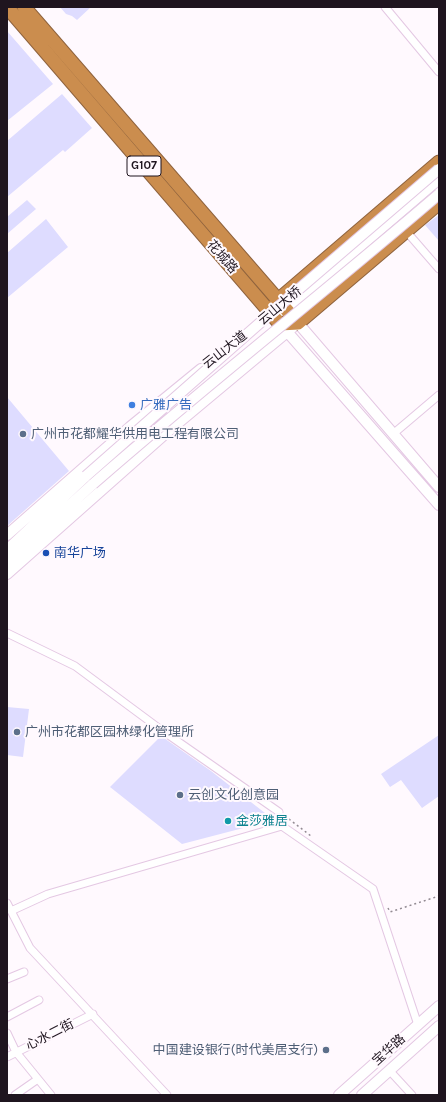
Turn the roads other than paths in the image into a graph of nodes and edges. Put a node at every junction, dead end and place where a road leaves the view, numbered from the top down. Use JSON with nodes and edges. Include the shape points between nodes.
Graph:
{"nodes":[{"id":1,"x":7,"y":7,"type":"edge"},
{"id":2,"x":24,"y":7,"type":"edge"},
{"id":3,"x":385,"y":7,"type":"edge"},
{"id":4,"x":439,"y":72,"type":"edge"},
{"id":5,"x":439,"y":162,"type":"edge"},
{"id":6,"x":439,"y":169,"type":"edge"},
{"id":7,"x":439,"y":178,"type":"edge"},
{"id":8,"x":439,"y":186,"type":"edge"},
{"id":9,"x":439,"y":194,"type":"edge"},
{"id":10,"x":439,"y":203,"type":"edge"},
{"id":11,"x":393,"y":222,"type":"junction"},
{"id":12,"x":406,"y":231,"type":"junction"},
{"id":13,"x":439,"y":269,"type":"edge"},
{"id":14,"x":350,"y":278,"type":"junction"},
{"id":15,"x":281,"y":305,"type":"junction"},
{"id":16,"x":271,"y":313,"type":"junction"},
{"id":17,"x":298,"y":323,"type":"junction"},
{"id":18,"x":284,"y":328,"type":"junction"},
{"id":19,"x":439,"y":394,"type":"edge"},
{"id":20,"x":393,"y":434,"type":"junction"},
{"id":21,"x":90,"y":480,"type":"junction"},
{"id":22,"x":439,"y":487,"type":"edge"},
{"id":23,"x":439,"y":505,"type":"edge"},
{"id":24,"x":7,"y":535,"type":"edge"},
{"id":25,"x":7,"y":550,"type":"edge"},
{"id":26,"x":7,"y":562,"type":"edge"},
{"id":27,"x":7,"y":574,"type":"edge"},
{"id":28,"x":7,"y":633,"type":"edge"},
{"id":29,"x":279,"y":812,"type":"dead end"},
{"id":30,"x":7,"y":903,"type":"edge"},
{"id":31,"x":11,"y":911,"type":"junction"},
{"id":32,"x":24,"y":972,"type":"dead end"},
{"id":33,"x":7,"y":979,"type":"edge"},
{"id":34,"x":39,"y":1000,"type":"dead end"},
{"id":35,"x":439,"y":1006,"type":"edge"},
{"id":36,"x":93,"y":1014,"type":"junction"},
{"id":37,"x":7,"y":1017,"type":"edge"},
{"id":38,"x":418,"y":1025,"type":"junction"},
{"id":39,"x":439,"y":1026,"type":"edge"},
{"id":40,"x":7,"y":1033,"type":"edge"},
{"id":41,"x":16,"y":1052,"type":"junction"},
{"id":42,"x":7,"y":1057,"type":"edge"},
{"id":43,"x":389,"y":1070,"type":"junction"},
{"id":44,"x":38,"y":1079,"type":"junction"},
{"id":45,"x":15,"y":1095,"type":"edge"},
{"id":46,"x":51,"y":1095,"type":"edge"},
{"id":47,"x":167,"y":1095,"type":"edge"},
{"id":48,"x":340,"y":1095,"type":"edge"},
{"id":49,"x":362,"y":1095,"type":"edge"},
{"id":50,"x":412,"y":1095,"type":"edge"}],
"edges":[{"from":1,"to":16,"type":"highway","name":"花城路","number":"G107"},
{"from":2,"to":15,"type":"highway","name":"花城路","number":"G107"},
{"from":3,"to":4,"type":"street"},
{"from":5,"to":15,"type":"highway","name":"云山大道"},
{"from":6,"to":21,"type":"main road","name":"云山大桥","bridge":true,"via":[[278,307]]},
{"from":7,"to":11,"type":"main road"},
{"from":8,"to":11,"type":"main road"},
{"from":9,"to":21,"type":"main road","name":"云山大桥","bridge":true,"via":[[299,313]]},
{"from":10,"to":12,"type":"highway"},
{"from":11,"to":14,"type":"main road","via":[[362,257]]},
{"from":11,"to":15,"type":"main road"},
{"from":12,"to":13,"type":"street"},
{"from":12,"to":14,"type":"highway"},
{"from":14,"to":17,"type":"highway"},
{"from":15,"to":16,"type":"highway","name":"云山大道"},
{"from":15,"to":17,"type":"highway","name":"花城路","number":"G107"},
{"from":15,"to":18,"type":"main road","name":"云山大道"},
{"from":16,"to":18,"type":"highway","name":"花城路","number":"G107"},
{"from":16,"to":24,"type":"main road","name":"云山大道","via":[[149,411]]},
{"from":17,"to":18,"type":"highway"},
{"from":17,"to":20,"type":"main road","name":"花城路"},
{"from":18,"to":23,"type":"main road","name":"花城路"},
{"from":18,"to":27,"type":"main road","name":"云山大道","via":[[239,371]]},
{"from":19,"to":20,"type":"street"},
{"from":20,"to":22,"type":"main road","name":"花城路"},
{"from":21,"to":25,"type":"main road"},
{"from":21,"to":26,"type":"main road"},
{"from":28,"to":29,"type":"street","via":[[75,666]]},
{"from":30,"to":31,"type":"street"},
{"from":31,"to":36,"type":"street","via":[[30,948]]},
{"from":31,"to":38,"type":"street","via":[[48,894],[282,826],[373,889]]},
{"from":32,"to":33,"type":"street"},
{"from":34,"to":37,"type":"street"},
{"from":35,"to":38,"type":"main road","name":"宝华路"},
{"from":36,"to":41,"type":"street","name":"心水二街"},
{"from":36,"to":47,"type":"street"},
{"from":38,"to":48,"type":"main road","name":"宝华路"},
{"from":39,"to":43,"type":"main road","name":"宝华路"},
{"from":40,"to":41,"type":"street"},
{"from":41,"to":42,"type":"street","name":"心水二街"},
{"from":41,"to":44,"type":"street"},
{"from":43,"to":49,"type":"main road","name":"宝华路"},
{"from":43,"to":50,"type":"street"},
{"from":44,"to":45,"type":"street"},
{"from":44,"to":46,"type":"street"}]}
